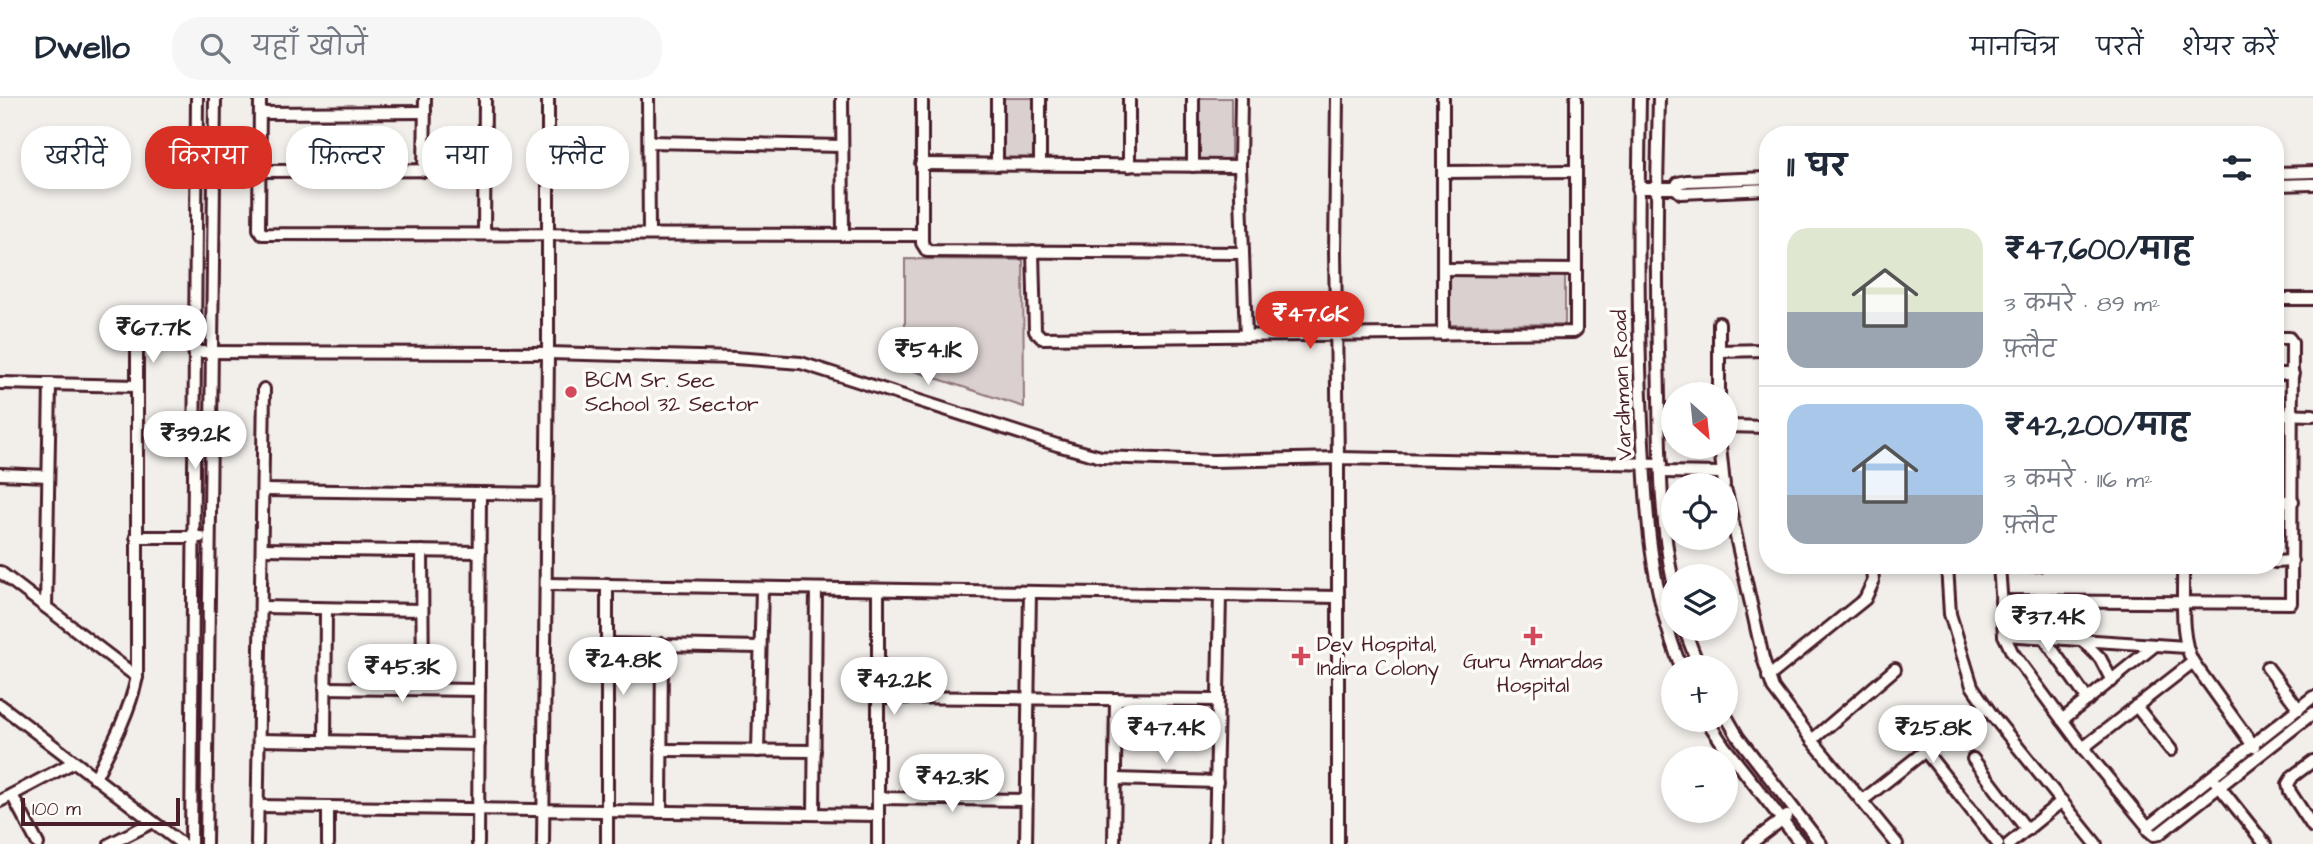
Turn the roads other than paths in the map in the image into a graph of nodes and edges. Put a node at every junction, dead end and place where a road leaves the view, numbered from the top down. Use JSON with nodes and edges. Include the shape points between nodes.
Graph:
{"nodes":[{"id":1,"x":197,"y":98,"type":"edge"},
{"id":2,"x":215,"y":98,"type":"edge"},
{"id":3,"x":260,"y":98,"type":"edge"},
{"id":4,"x":425,"y":98,"type":"edge"},
{"id":5,"x":485,"y":98,"type":"edge"},
{"id":6,"x":548,"y":98,"type":"edge"},
{"id":7,"x":648,"y":98,"type":"edge"},
{"id":8,"x":842,"y":98,"type":"edge"},
{"id":9,"x":922,"y":98,"type":"edge"},
{"id":10,"x":997,"y":98,"type":"edge"},
{"id":11,"x":1040,"y":98,"type":"edge"},
{"id":12,"x":1129,"y":98,"type":"edge"},
{"id":13,"x":1193,"y":98,"type":"edge"},
{"id":14,"x":1241,"y":98,"type":"edge"},
{"id":15,"x":1337,"y":98,"type":"edge"},
{"id":16,"x":1443,"y":98,"type":"edge"},
{"id":17,"x":1576,"y":98,"type":"edge"},
{"id":18,"x":1640,"y":98,"type":"edge"},
{"id":19,"x":1659,"y":98,"type":"edge"},
{"id":20,"x":425,"y":112,"type":"junction"},
{"id":21,"x":260,"y":113,"type":"junction"},
{"id":22,"x":260,"y":126,"type":"edge"},
{"id":23,"x":425,"y":126,"type":"edge"},
{"id":24,"x":485,"y":126,"type":"edge"},
{"id":25,"x":649,"y":142,"type":"junction"},
{"id":26,"x":842,"y":146,"type":"junction"},
{"id":27,"x":921,"y":164,"type":"junction"},
{"id":28,"x":997,"y":165,"type":"junction"},
{"id":29,"x":1040,"y":165,"type":"junction"},
{"id":30,"x":1129,"y":166,"type":"junction"},
{"id":31,"x":1193,"y":166,"type":"junction"},
{"id":32,"x":1240,"y":166,"type":"junction"},
{"id":33,"x":422,"y":170,"type":"edge"},
{"id":34,"x":272,"y":171,"type":"edge"},
{"id":35,"x":1576,"y":171,"type":"junction"},
{"id":36,"x":1444,"y":172,"type":"junction"},
{"id":37,"x":2313,"y":172,"type":"edge"},
{"id":38,"x":2284,"y":173,"type":"edge"},
{"id":39,"x":1759,"y":178,"type":"edge"},
{"id":40,"x":2313,"y":184,"type":"edge"},
{"id":41,"x":2284,"y":185,"type":"edge"},
{"id":42,"x":1638,"y":188,"type":"junction"},
{"id":43,"x":1657,"y":188,"type":"junction"},
{"id":44,"x":1675,"y":188,"type":"junction"},
{"id":45,"x":259,"y":189,"type":"edge"},
{"id":46,"x":484,"y":189,"type":"edge"},
{"id":47,"x":1759,"y":189,"type":"edge"},
{"id":48,"x":484,"y":234,"type":"junction"},
{"id":49,"x":548,"y":234,"type":"junction"},
{"id":50,"x":649,"y":234,"type":"junction"},
{"id":51,"x":843,"y":234,"type":"junction"},
{"id":52,"x":922,"y":235,"type":"junction"},
{"id":53,"x":1033,"y":251,"type":"junction"},
{"id":54,"x":1243,"y":253,"type":"junction"},
{"id":55,"x":1444,"y":269,"type":"junction"},
{"id":56,"x":1576,"y":270,"type":"junction"},
{"id":57,"x":2284,"y":299,"type":"edge"},
{"id":58,"x":2313,"y":299,"type":"edge"},
{"id":59,"x":1720,"y":323,"type":"dead end"},
{"id":60,"x":1443,"y":334,"type":"junction"},
{"id":61,"x":1336,"y":335,"type":"junction"},
{"id":62,"x":1246,"y":336,"type":"junction"},
{"id":63,"x":2284,"y":339,"type":"edge"},
{"id":64,"x":137,"y":344,"type":"dead end"},
{"id":65,"x":1759,"y":350,"type":"edge"},
{"id":66,"x":1720,"y":351,"type":"junction"},
{"id":67,"x":194,"y":352,"type":"junction"},
{"id":68,"x":212,"y":352,"type":"junction"},
{"id":69,"x":548,"y":354,"type":"junction"},
{"id":70,"x":2284,"y":374,"type":"edge"},
{"id":71,"x":2292,"y":374,"type":"junction"},
{"id":72,"x":1719,"y":382,"type":"edge"},
{"id":73,"x":0,"y":383,"type":"edge"},
{"id":74,"x":50,"y":384,"type":"junction"},
{"id":75,"x":137,"y":386,"type":"junction"},
{"id":76,"x":264,"y":389,"type":"dead end"},
{"id":77,"x":2284,"y":414,"type":"edge"},
{"id":78,"x":2293,"y":414,"type":"junction"},
{"id":79,"x":2313,"y":415,"type":"edge"},
{"id":80,"x":1738,"y":426,"type":"edge"},
{"id":81,"x":1759,"y":427,"type":"edge"},
{"id":82,"x":1338,"y":458,"type":"junction"},
{"id":83,"x":1644,"y":464,"type":"junction"},
{"id":84,"x":1661,"y":468,"type":"junction"},
{"id":85,"x":1689,"y":473,"type":"edge"},
{"id":86,"x":0,"y":474,"type":"edge"},
{"id":87,"x":48,"y":475,"type":"junction"},
{"id":88,"x":263,"y":490,"type":"junction"},
{"id":89,"x":480,"y":493,"type":"junction"},
{"id":90,"x":547,"y":494,"type":"junction"},
{"id":91,"x":2284,"y":501,"type":"edge"},
{"id":92,"x":2293,"y":501,"type":"junction"},
{"id":93,"x":136,"y":537,"type":"junction"},
{"id":94,"x":194,"y":537,"type":"junction"},
{"id":95,"x":210,"y":537,"type":"junction"},
{"id":96,"x":1738,"y":545,"type":"edge"},
{"id":97,"x":262,"y":549,"type":"junction"},
{"id":98,"x":422,"y":551,"type":"junction"},
{"id":99,"x":480,"y":552,"type":"junction"},
{"id":100,"x":2284,"y":561,"type":"edge"},
{"id":101,"x":2292,"y":561,"type":"junction"},
{"id":102,"x":1669,"y":564,"type":"edge"},
{"id":103,"x":0,"y":572,"type":"edge"},
{"id":104,"x":1873,"y":574,"type":"edge"},
{"id":105,"x":1947,"y":574,"type":"edge"},
{"id":106,"x":1999,"y":574,"type":"edge"},
{"id":107,"x":2183,"y":574,"type":"edge"},
{"id":108,"x":546,"y":584,"type":"junction"},
{"id":109,"x":607,"y":584,"type":"junction"},
{"id":110,"x":762,"y":588,"type":"junction"},
{"id":111,"x":816,"y":589,"type":"junction"},
{"id":112,"x":878,"y":590,"type":"junction"},
{"id":113,"x":1030,"y":592,"type":"junction"},
{"id":114,"x":1220,"y":595,"type":"junction"},
{"id":115,"x":1337,"y":597,"type":"junction"},
{"id":116,"x":2001,"y":601,"type":"junction"},
{"id":117,"x":2185,"y":602,"type":"junction"},
{"id":118,"x":46,"y":607,"type":"junction"},
{"id":119,"x":261,"y":607,"type":"junction"},
{"id":120,"x":326,"y":609,"type":"junction"},
{"id":121,"x":422,"y":610,"type":"junction"},
{"id":122,"x":2004,"y":635,"type":"junction"},
{"id":123,"x":2044,"y":638,"type":"junction"},
{"id":124,"x":2083,"y":641,"type":"junction"},
{"id":125,"x":608,"y":644,"type":"junction"},
{"id":126,"x":662,"y":645,"type":"junction"},
{"id":127,"x":2154,"y":646,"type":"junction"},
{"id":128,"x":760,"y":647,"type":"junction"},
{"id":129,"x":2186,"y":647,"type":"junction"},
{"id":130,"x":1677,"y":655,"type":"edge"},
{"id":131,"x":2193,"y":662,"type":"junction"},
{"id":132,"x":2267,"y":667,"type":"dead end"},
{"id":133,"x":1895,"y":669,"type":"dead end"},
{"id":134,"x":137,"y":677,"type":"junction"},
{"id":135,"x":1768,"y":677,"type":"junction"},
{"id":136,"x":2112,"y":681,"type":"junction"},
{"id":137,"x":325,"y":688,"type":"junction"},
{"id":138,"x":423,"y":689,"type":"junction"},
{"id":139,"x":479,"y":690,"type":"junction"},
{"id":140,"x":878,"y":697,"type":"junction"},
{"id":141,"x":2313,"y":697,"type":"edge"},
{"id":142,"x":1028,"y":698,"type":"junction"},
{"id":143,"x":1116,"y":699,"type":"junction"},
{"id":144,"x":1218,"y":700,"type":"junction"},
{"id":145,"x":2088,"y":700,"type":"junction"},
{"id":146,"x":0,"y":705,"type":"edge"},
{"id":147,"x":2136,"y":706,"type":"junction"},
{"id":148,"x":1986,"y":707,"type":"junction"},
{"id":149,"x":2299,"y":709,"type":"junction"},
{"id":150,"x":2313,"y":713,"type":"edge"},
{"id":151,"x":2062,"y":720,"type":"junction"},
{"id":152,"x":1716,"y":732,"type":"edge"},
{"id":153,"x":1735,"y":732,"type":"edge"},
{"id":154,"x":259,"y":740,"type":"junction"},
{"id":155,"x":1812,"y":740,"type":"junction"},
{"id":156,"x":325,"y":741,"type":"junction"},
{"id":157,"x":479,"y":744,"type":"junction"},
{"id":158,"x":2252,"y":744,"type":"junction"},
{"id":159,"x":2082,"y":748,"type":"junction"},
{"id":160,"x":661,"y":750,"type":"junction"},
{"id":161,"x":2171,"y":750,"type":"dead end"},
{"id":162,"x":758,"y":751,"type":"junction"},
{"id":163,"x":815,"y":751,"type":"junction"},
{"id":164,"x":1925,"y":751,"type":"junction"},
{"id":165,"x":2259,"y":754,"type":"junction"},
{"id":166,"x":1973,"y":759,"type":"dead end"},
{"id":167,"x":74,"y":762,"type":"junction"},
{"id":168,"x":2312,"y":763,"type":"edge"},
{"id":169,"x":2211,"y":776,"type":"junction"},
{"id":170,"x":94,"y":778,"type":"junction"},
{"id":171,"x":1115,"y":779,"type":"junction"},
{"id":172,"x":1216,"y":782,"type":"junction"},
{"id":173,"x":2219,"y":786,"type":"junction"},
{"id":174,"x":12,"y":795,"type":"junction"},
{"id":175,"x":878,"y":798,"type":"junction"},
{"id":176,"x":1026,"y":800,"type":"junction"},
{"id":177,"x":1863,"y":800,"type":"junction"},
{"id":178,"x":0,"y":801,"type":"edge"},
{"id":179,"x":2062,"y":801,"type":"junction"},
{"id":180,"x":258,"y":806,"type":"junction"},
{"id":181,"x":328,"y":807,"type":"junction"},
{"id":182,"x":478,"y":809,"type":"junction"},
{"id":183,"x":543,"y":810,"type":"junction"},
{"id":184,"x":1795,"y":810,"type":"junction"},
{"id":185,"x":607,"y":811,"type":"junction"},
{"id":186,"x":661,"y":812,"type":"junction"},
{"id":187,"x":814,"y":814,"type":"junction"},
{"id":188,"x":878,"y":814,"type":"junction"},
{"id":189,"x":1782,"y":819,"type":"junction"},
{"id":190,"x":153,"y":822,"type":"junction"},
{"id":191,"x":2148,"y":827,"type":"junction"},
{"id":192,"x":2313,"y":827,"type":"edge"},
{"id":193,"x":2027,"y":830,"type":"junction"},
{"id":194,"x":1798,"y":843,"type":"edge"},
{"id":195,"x":38,"y":844,"type":"edge"},
{"id":196,"x":110,"y":844,"type":"edge"},
{"id":197,"x":182,"y":844,"type":"edge"},
{"id":198,"x":191,"y":844,"type":"edge"},
{"id":199,"x":205,"y":844,"type":"edge"},
{"id":200,"x":257,"y":844,"type":"edge"},
{"id":201,"x":328,"y":844,"type":"edge"},
{"id":202,"x":478,"y":844,"type":"edge"},
{"id":203,"x":543,"y":844,"type":"edge"},
{"id":204,"x":607,"y":844,"type":"edge"},
{"id":205,"x":878,"y":844,"type":"edge"},
{"id":206,"x":1026,"y":844,"type":"edge"},
{"id":207,"x":1114,"y":844,"type":"edge"},
{"id":208,"x":1215,"y":844,"type":"edge"},
{"id":209,"x":1338,"y":844,"type":"edge"},
{"id":210,"x":1750,"y":844,"type":"edge"},
{"id":211,"x":1821,"y":844,"type":"edge"},
{"id":212,"x":1897,"y":844,"type":"edge"},
{"id":213,"x":1998,"y":844,"type":"edge"},
{"id":214,"x":2009,"y":844,"type":"edge"},
{"id":215,"x":2096,"y":844,"type":"edge"},
{"id":216,"x":2265,"y":844,"type":"edge"}],
"edges":[{"from":1,"to":67,"type":"street"},
{"from":2,"to":68,"type":"street"},
{"from":3,"to":21,"type":"street"},
{"from":4,"to":20,"type":"street"},
{"from":5,"to":24,"type":"street"},
{"from":6,"to":49,"type":"street"},
{"from":7,"to":25,"type":"street"},
{"from":8,"to":26,"type":"street"},
{"from":9,"to":27,"type":"street"},
{"from":10,"to":28,"type":"street"},
{"from":11,"to":29,"type":"street"},
{"from":12,"to":30,"type":"street"},
{"from":13,"to":31,"type":"street"},
{"from":14,"to":32,"type":"street"},
{"from":15,"to":61,"type":"street"},
{"from":16,"to":36,"type":"street"},
{"from":17,"to":35,"type":"street"},
{"from":18,"to":42,"type":"street","name":"Vardhman Road"},
{"from":19,"to":43,"type":"street","name":"Vardhman Road"},
{"from":20,"to":21,"type":"street"},
{"from":20,"to":23,"type":"street"},
{"from":21,"to":22,"type":"street"},
{"from":25,"to":26,"type":"street"},
{"from":25,"to":50,"type":"street"},
{"from":26,"to":51,"type":"street"},
{"from":27,"to":28,"type":"street"},
{"from":27,"to":52,"type":"street"},
{"from":28,"to":29,"type":"street"},
{"from":29,"to":30,"type":"street"},
{"from":30,"to":31,"type":"street"},
{"from":31,"to":32,"type":"street"},
{"from":32,"to":54,"type":"street"},
{"from":33,"to":34,"type":"street"},
{"from":35,"to":36,"type":"street"},
{"from":35,"to":56,"type":"street"},
{"from":36,"to":55,"type":"street"},
{"from":37,"to":38,"type":"street"},
{"from":39,"to":44,"type":"street","via":[[1687,181]]},
{"from":40,"to":41,"type":"street"},
{"from":42,"to":43,"type":"street"},
{"from":42,"to":83,"type":"street","name":"Vardhman Road"},
{"from":43,"to":44,"type":"street"},
{"from":43,"to":84,"type":"street","name":"Vardhman Road"},
{"from":44,"to":47,"type":"street","via":[[1681,193]]},
{"from":45,"to":48,"type":"street","via":[[262,234]]},
{"from":46,"to":48,"type":"street"},
{"from":48,"to":49,"type":"street"},
{"from":49,"to":50,"type":"street"},
{"from":49,"to":69,"type":"street"},
{"from":50,"to":51,"type":"street"},
{"from":51,"to":52,"type":"street"},
{"from":52,"to":53,"type":"street","via":[[923,248],[931,251]]},
{"from":53,"to":54,"type":"street"},
{"from":53,"to":62,"type":"street","via":[[1035,331],[1042,338]]},
{"from":54,"to":62,"type":"street"},
{"from":55,"to":56,"type":"street"},
{"from":55,"to":60,"type":"street"},
{"from":56,"to":60,"type":"street","via":[[1573,332]]},
{"from":57,"to":58,"type":"street"},
{"from":59,"to":66,"type":"street"},
{"from":60,"to":61,"type":"street"},
{"from":61,"to":62,"type":"street"},
{"from":61,"to":82,"type":"street"},
{"from":63,"to":71,"type":"street","via":[[2291,339]]},
{"from":64,"to":75,"type":"street"},
{"from":65,"to":66,"type":"street"},
{"from":66,"to":72,"type":"street"},
{"from":67,"to":68,"type":"street"},
{"from":67,"to":94,"type":"street"},
{"from":68,"to":69,"type":"street"},
{"from":68,"to":95,"type":"street"},
{"from":69,"to":82,"type":"street","via":[[800,363],[1101,457],[1213,461]]},
{"from":69,"to":90,"type":"street"},
{"from":70,"to":71,"type":"street"},
{"from":71,"to":78,"type":"street"},
{"from":73,"to":74,"type":"street"},
{"from":74,"to":75,"type":"street"},
{"from":74,"to":87,"type":"street"},
{"from":75,"to":93,"type":"street"},
{"from":76,"to":88,"type":"street"},
{"from":77,"to":78,"type":"street"},
{"from":78,"to":79,"type":"street"},
{"from":78,"to":92,"type":"street"},
{"from":80,"to":81,"type":"street"},
{"from":82,"to":83,"type":"street"},
{"from":82,"to":115,"type":"street"},
{"from":83,"to":84,"type":"street"},
{"from":83,"to":130,"type":"street","name":"Vardhman Road","via":[[1656,588]]},
{"from":84,"to":85,"type":"street"},
{"from":84,"to":102,"type":"street","name":"Vardhman Road"},
{"from":86,"to":87,"type":"street"},
{"from":87,"to":118,"type":"street"},
{"from":88,"to":89,"type":"street"},
{"from":88,"to":97,"type":"street"},
{"from":89,"to":90,"type":"street"},
{"from":89,"to":99,"type":"street"},
{"from":90,"to":108,"type":"street"},
{"from":91,"to":92,"type":"street"},
{"from":92,"to":101,"type":"street"},
{"from":93,"to":94,"type":"street"},
{"from":93,"to":134,"type":"street"},
{"from":94,"to":95,"type":"street"},
{"from":94,"to":198,"type":"street"},
{"from":95,"to":199,"type":"street"},
{"from":96,"to":135,"type":"street"},
{"from":97,"to":98,"type":"street"},
{"from":97,"to":119,"type":"street"},
{"from":98,"to":99,"type":"street"},
{"from":98,"to":121,"type":"street"},
{"from":99,"to":139,"type":"street"},
{"from":100,"to":101,"type":"street"},
{"from":101,"to":117,"type":"street","via":[[2291,603]]},
{"from":103,"to":118,"type":"street"},
{"from":104,"to":135,"type":"street","via":[[1865,599]]},
{"from":105,"to":148,"type":"street","via":[[1954,634],[1967,676]]},
{"from":106,"to":116,"type":"street"},
{"from":107,"to":117,"type":"street"},
{"from":108,"to":109,"type":"street"},
{"from":108,"to":183,"type":"street"},
{"from":109,"to":110,"type":"street"},
{"from":109,"to":125,"type":"street"},
{"from":110,"to":111,"type":"street"},
{"from":110,"to":128,"type":"street"},
{"from":111,"to":112,"type":"street"},
{"from":111,"to":163,"type":"street"},
{"from":112,"to":113,"type":"street"},
{"from":112,"to":140,"type":"street"},
{"from":113,"to":114,"type":"street"},
{"from":113,"to":142,"type":"street"},
{"from":114,"to":115,"type":"street"},
{"from":114,"to":144,"type":"street"},
{"from":115,"to":209,"type":"street"},
{"from":116,"to":117,"type":"street"},
{"from":116,"to":122,"type":"street"},
{"from":117,"to":129,"type":"street"},
{"from":118,"to":134,"type":"street"},
{"from":119,"to":120,"type":"street"},
{"from":119,"to":154,"type":"street"},
{"from":120,"to":121,"type":"street"},
{"from":120,"to":137,"type":"street"},
{"from":121,"to":138,"type":"street"},
{"from":122,"to":123,"type":"street"},
{"from":122,"to":151,"type":"street"},
{"from":123,"to":124,"type":"street"},
{"from":123,"to":145,"type":"street"},
{"from":124,"to":127,"type":"street"},
{"from":124,"to":136,"type":"street","via":[[2100,658]]},
{"from":125,"to":126,"type":"street"},
{"from":125,"to":185,"type":"street"},
{"from":126,"to":128,"type":"street"},
{"from":126,"to":160,"type":"street"},
{"from":127,"to":129,"type":"street"},
{"from":127,"to":136,"type":"street"},
{"from":128,"to":162,"type":"street"},
{"from":129,"to":131,"type":"street"},
{"from":131,"to":147,"type":"street"},
{"from":131,"to":158,"type":"street"},
{"from":132,"to":149,"type":"street"},
{"from":133,"to":155,"type":"street"},
{"from":134,"to":170,"type":"street","via":[[123,722]]},
{"from":135,"to":155,"type":"street"},
{"from":136,"to":145,"type":"street"},
{"from":137,"to":138,"type":"street"},
{"from":137,"to":156,"type":"street"},
{"from":138,"to":139,"type":"street"},
{"from":139,"to":157,"type":"street"},
{"from":140,"to":142,"type":"street"},
{"from":140,"to":175,"type":"street"},
{"from":141,"to":149,"type":"street"},
{"from":142,"to":143,"type":"street"},
{"from":142,"to":176,"type":"street"},
{"from":143,"to":144,"type":"street"},
{"from":143,"to":171,"type":"street"},
{"from":144,"to":172,"type":"street"},
{"from":145,"to":151,"type":"street"},
{"from":146,"to":167,"type":"street"},
{"from":147,"to":159,"type":"street"},
{"from":147,"to":161,"type":"street"},
{"from":148,"to":164,"type":"street"},
{"from":148,"to":179,"type":"street"},
{"from":149,"to":158,"type":"street"},
{"from":150,"to":165,"type":"street"},
{"from":151,"to":159,"type":"street"},
{"from":152,"to":189,"type":"street"},
{"from":153,"to":184,"type":"street"},
{"from":154,"to":156,"type":"street"},
{"from":154,"to":180,"type":"street"},
{"from":155,"to":177,"type":"street"},
{"from":156,"to":157,"type":"street"},
{"from":157,"to":182,"type":"street"},
{"from":158,"to":165,"type":"street"},
{"from":158,"to":169,"type":"street"},
{"from":159,"to":191,"type":"street"},
{"from":160,"to":162,"type":"street"},
{"from":160,"to":186,"type":"street"},
{"from":162,"to":163,"type":"street"},
{"from":163,"to":187,"type":"street"},
{"from":164,"to":177,"type":"street"},
{"from":164,"to":213,"type":"street"},
{"from":165,"to":173,"type":"street"},
{"from":166,"to":193,"type":"street"},
{"from":167,"to":170,"type":"street"},
{"from":167,"to":174,"type":"street"},
{"from":168,"to":192,"type":"street","via":[[2288,784]]},
{"from":169,"to":173,"type":"street"},
{"from":169,"to":191,"type":"street"},
{"from":170,"to":190,"type":"street"},
{"from":171,"to":172,"type":"street"},
{"from":171,"to":207,"type":"street"},
{"from":172,"to":208,"type":"street"},
{"from":173,"to":191,"type":"street","via":[[2158,835]]},
{"from":173,"to":216,"type":"street"},
{"from":174,"to":178,"type":"street"},
{"from":174,"to":195,"type":"street"},
{"from":175,"to":176,"type":"street"},
{"from":175,"to":188,"type":"street"},
{"from":176,"to":206,"type":"street"},
{"from":177,"to":212,"type":"street"},
{"from":179,"to":193,"type":"street"},
{"from":179,"to":215,"type":"street"},
{"from":180,"to":181,"type":"street"},
{"from":180,"to":200,"type":"street"},
{"from":181,"to":182,"type":"street"},
{"from":181,"to":201,"type":"street"},
{"from":182,"to":183,"type":"street"},
{"from":182,"to":202,"type":"street"},
{"from":183,"to":185,"type":"street"},
{"from":183,"to":203,"type":"street"},
{"from":184,"to":189,"type":"street"},
{"from":184,"to":211,"type":"street"},
{"from":185,"to":186,"type":"street"},
{"from":185,"to":204,"type":"street"},
{"from":186,"to":187,"type":"street"},
{"from":187,"to":188,"type":"street"},
{"from":188,"to":205,"type":"street"},
{"from":189,"to":194,"type":"street"},
{"from":189,"to":210,"type":"street"},
{"from":190,"to":196,"type":"street"},
{"from":190,"to":197,"type":"street"},
{"from":193,"to":214,"type":"street"}]}
